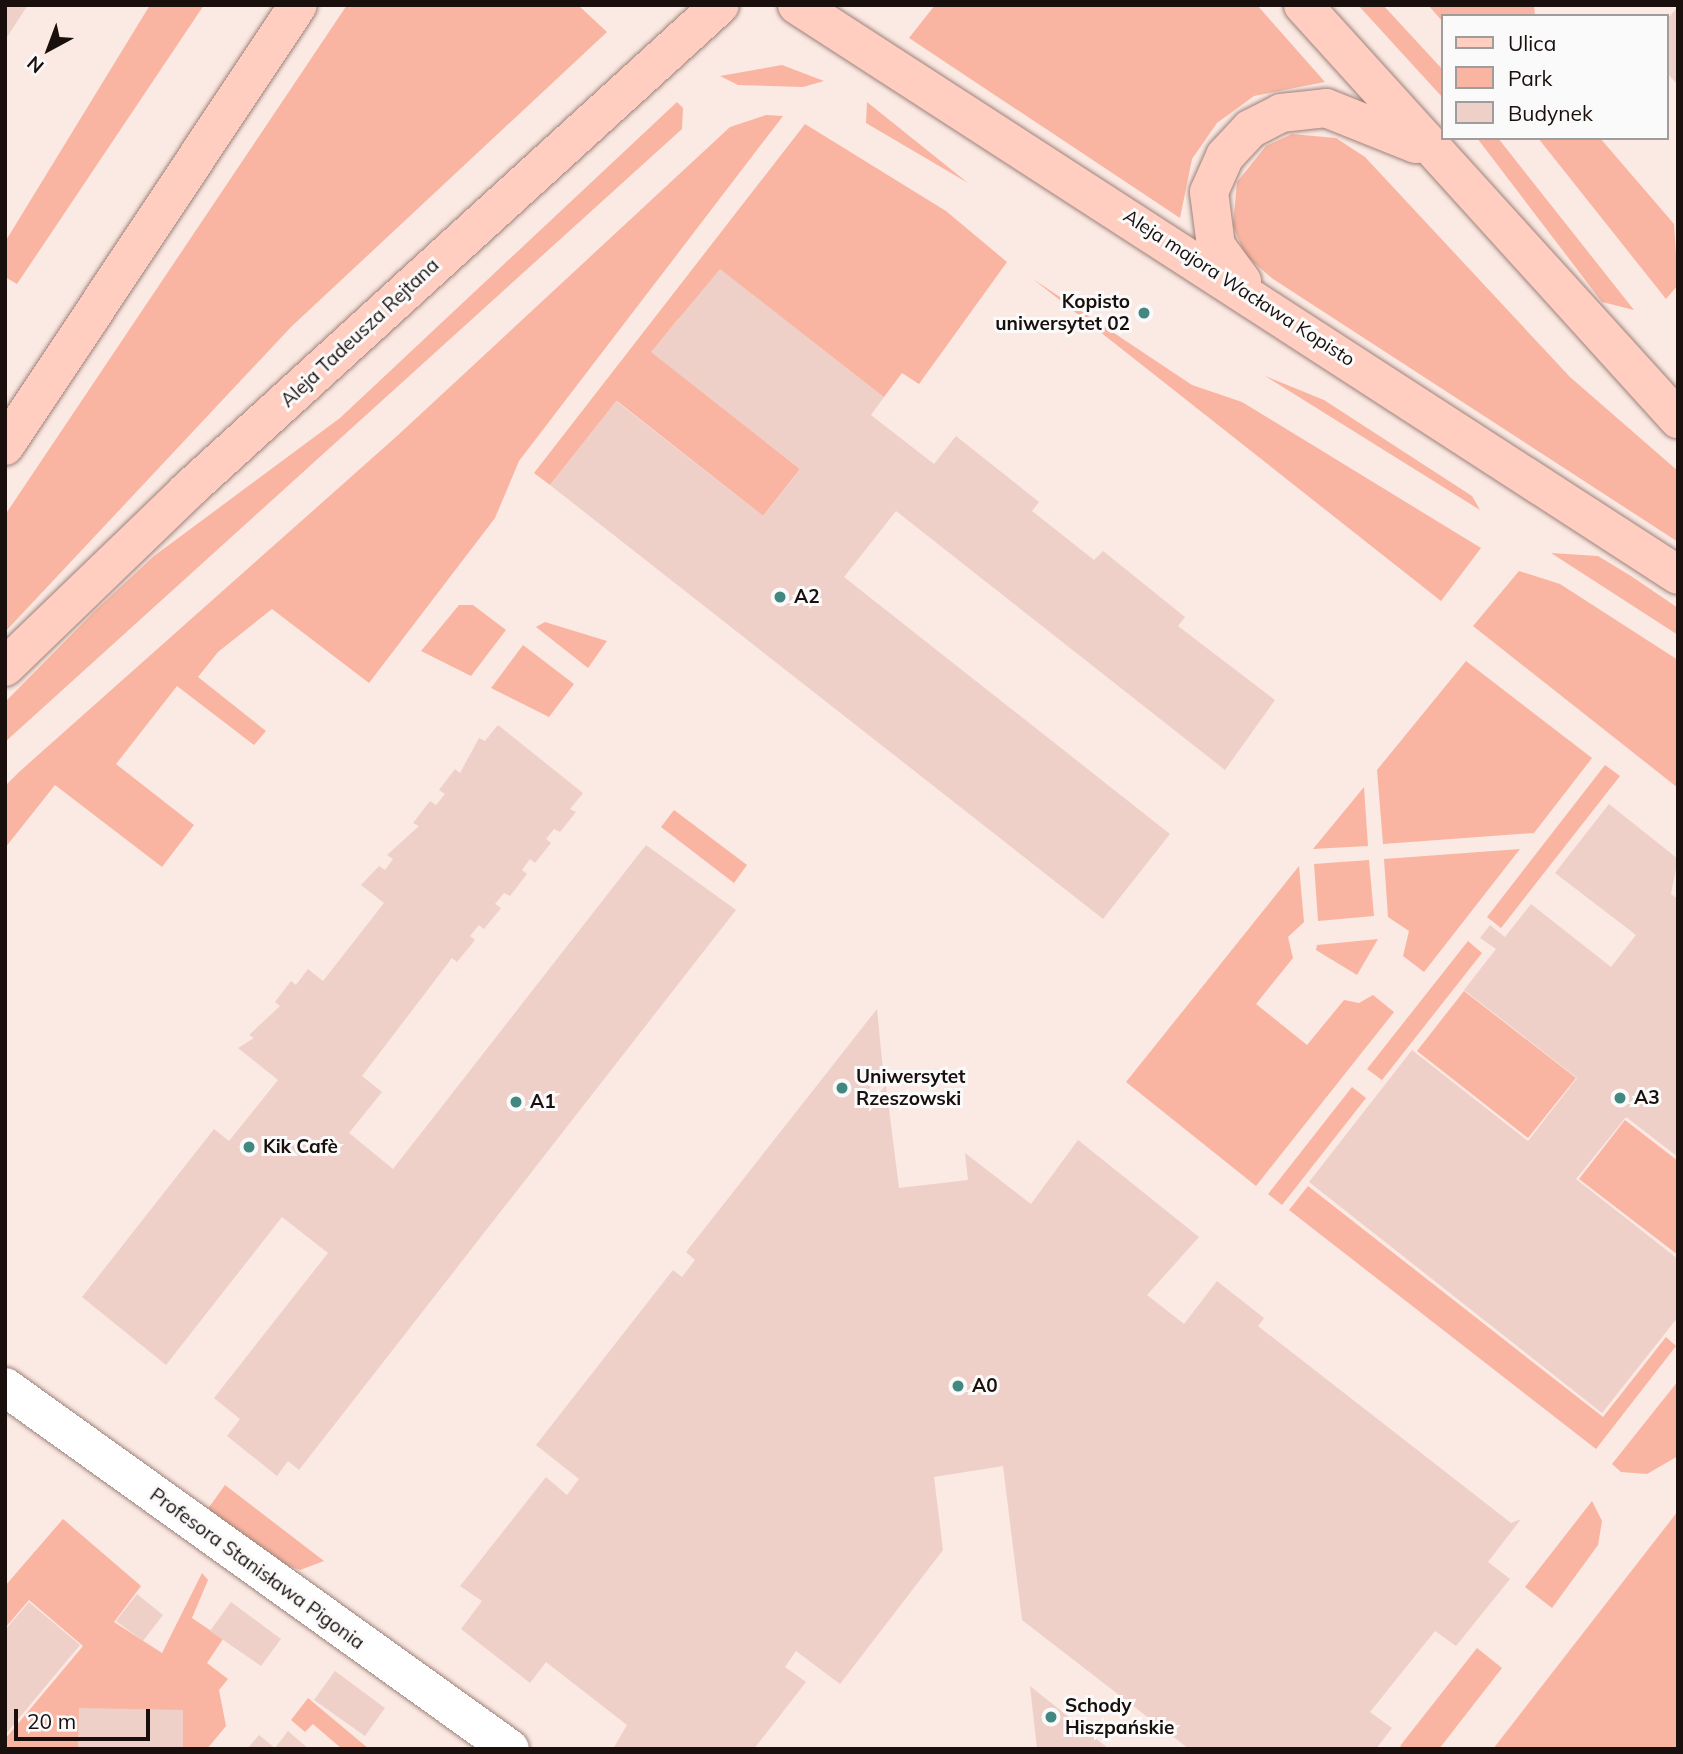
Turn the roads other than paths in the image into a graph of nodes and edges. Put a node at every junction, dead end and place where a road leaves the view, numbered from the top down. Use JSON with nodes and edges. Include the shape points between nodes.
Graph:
{"nodes":[{"id":1,"x":298,"y":5,"type":"edge"},
{"id":2,"x":720,"y":5,"type":"edge"},
{"id":3,"x":797,"y":5,"type":"edge"},
{"id":4,"x":1303,"y":5,"type":"edge"},
{"id":5,"x":1433,"y":153,"type":"junction"},
{"id":6,"x":1262,"y":302,"type":"junction"},
{"id":7,"x":1678,"y":419,"type":"edge"},
{"id":8,"x":5,"y":446,"type":"edge"},
{"id":9,"x":1678,"y":575,"type":"edge"},
{"id":10,"x":5,"y":667,"type":"edge"},
{"id":11,"x":5,"y":1387,"type":"edge"},
{"id":12,"x":510,"y":1749,"type":"edge"}],
"edges":[{"from":1,"to":8,"type":"main road"},
{"from":2,"to":10,"type":"main road","name":"Aleja Tadeusza Rejtana","via":[[187,491]]},
{"from":3,"to":6,"type":"main road","name":"Aleja majora Wacława Kopisto"},
{"from":4,"to":5,"type":"main road"},
{"from":5,"to":6,"type":"main road","via":[[1326,108],[1281,113],[1250,129],[1216,170],[1209,219],[1222,257]]},
{"from":5,"to":7,"type":"main road"},
{"from":6,"to":9,"type":"main road","name":"Aleja majora Wacława Kopisto"},
{"from":11,"to":12,"type":"street","name":"Profesora Stanisława Pigonia"}]}
